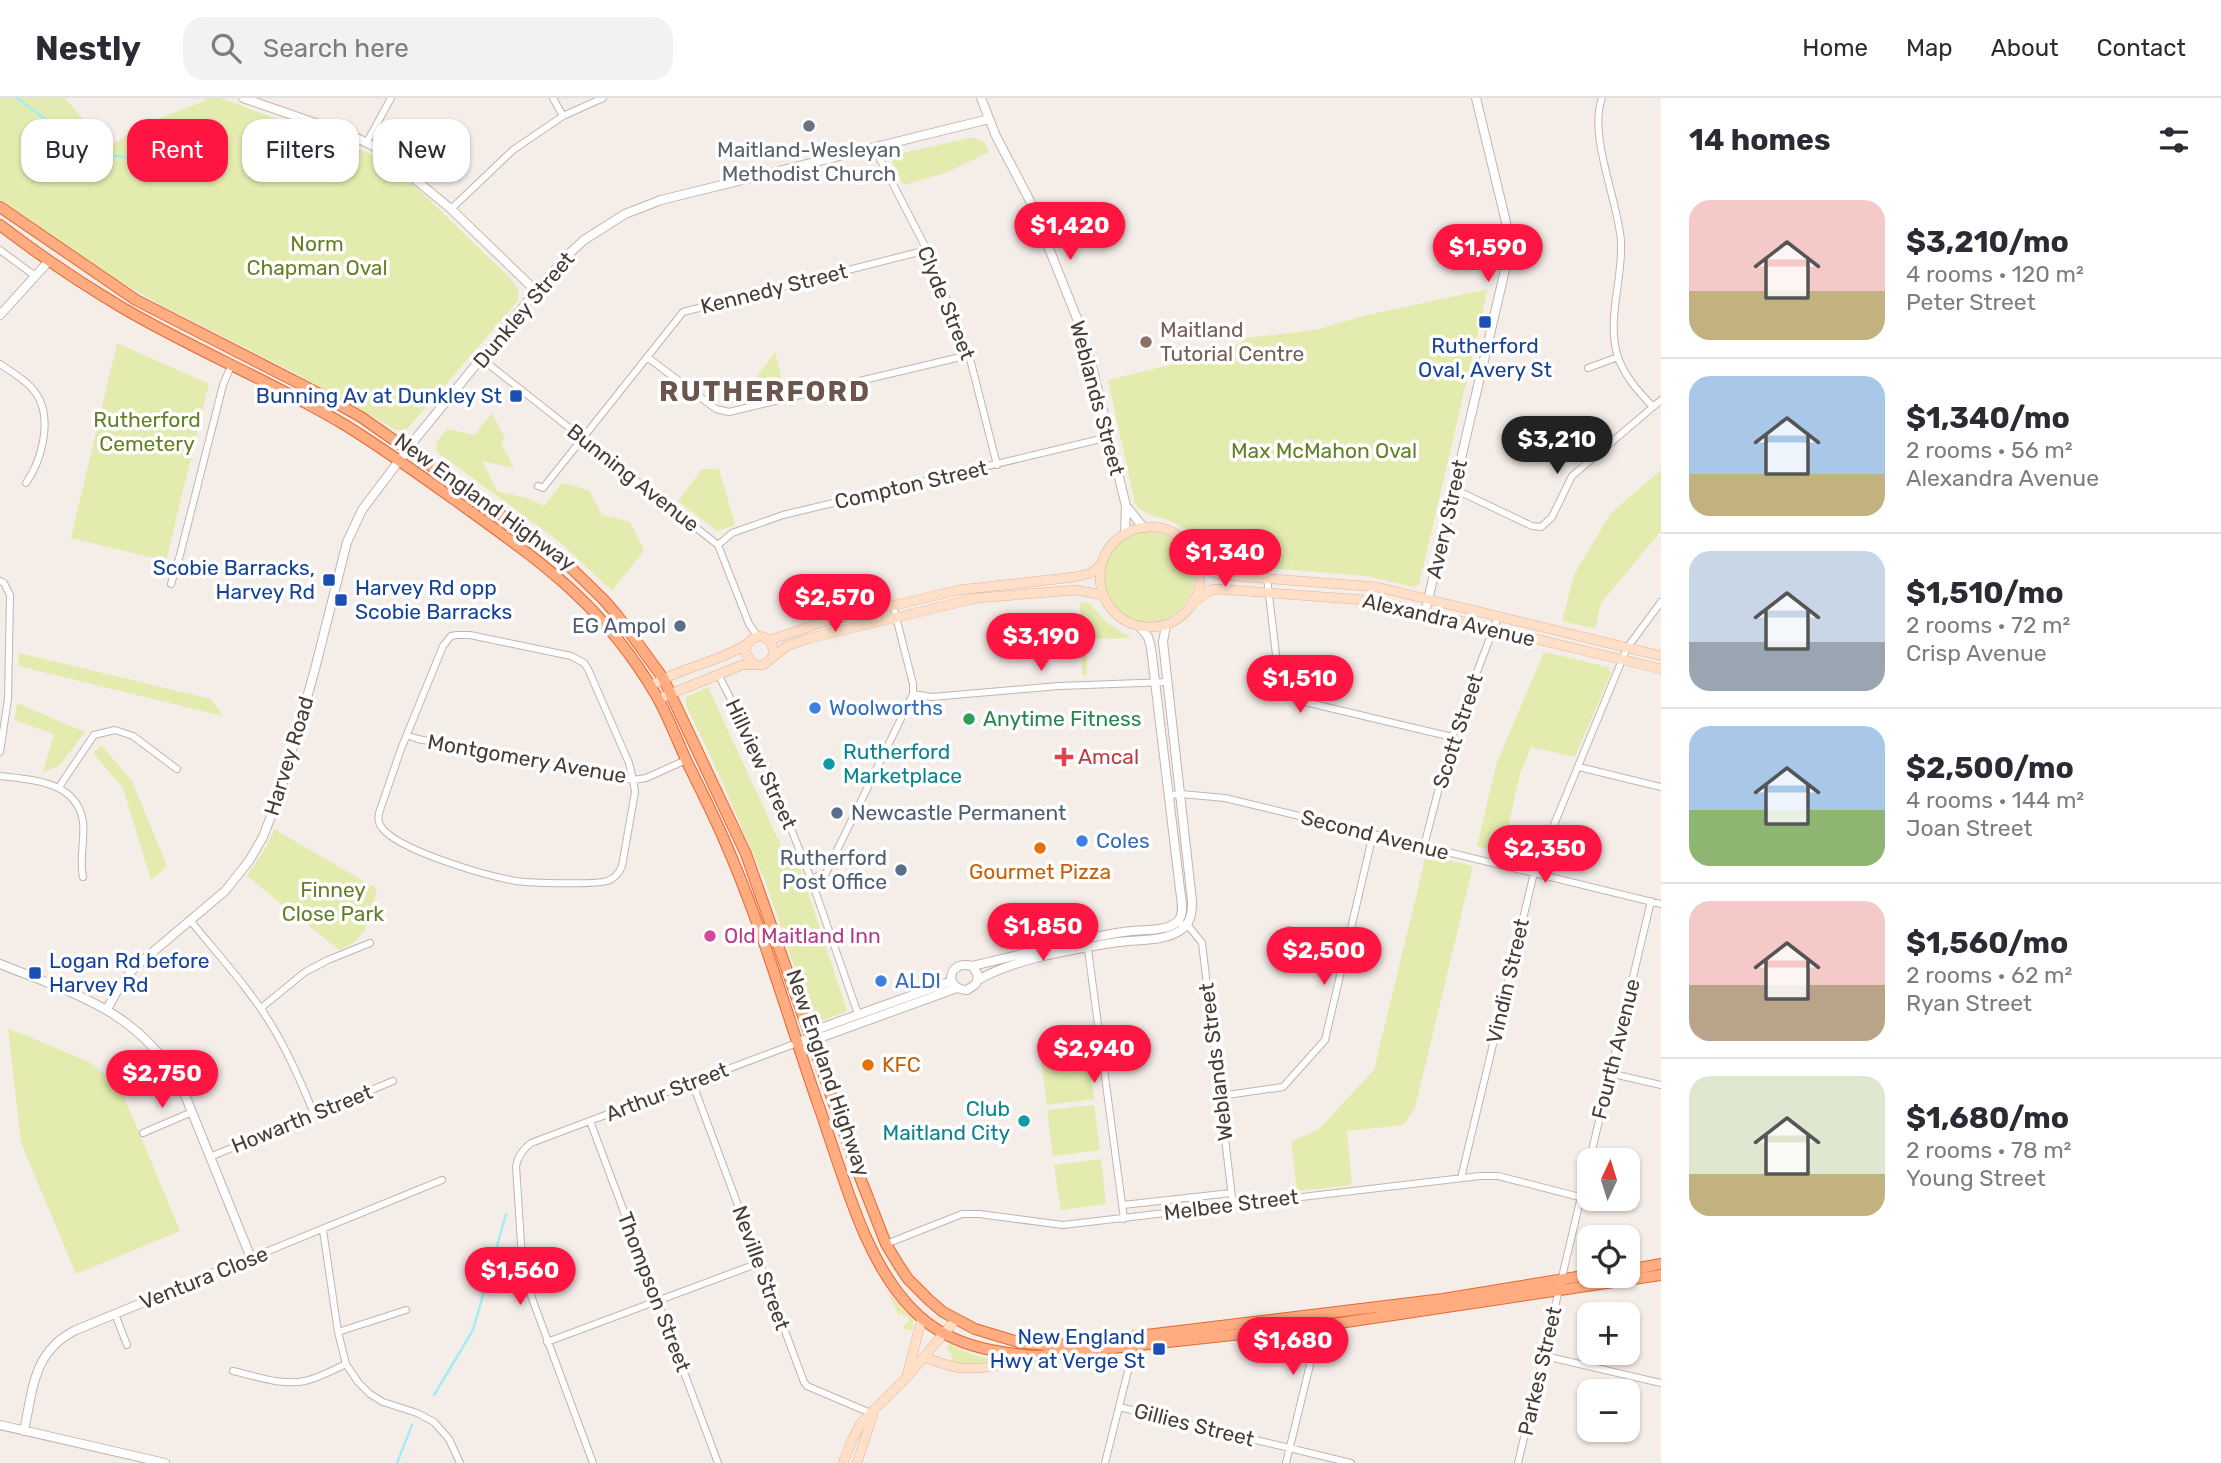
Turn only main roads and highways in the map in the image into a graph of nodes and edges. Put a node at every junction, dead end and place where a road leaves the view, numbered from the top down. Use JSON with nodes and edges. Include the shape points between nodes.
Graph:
{"nodes":[{"id":1,"x":4,"y":209,"type":"edge"},
{"id":2,"x":0,"y":225,"type":"edge"},
{"id":3,"x":48,"y":262,"type":"junction"},
{"id":4,"x":255,"y":360,"type":"junction"},
{"id":5,"x":231,"y":366,"type":"junction"},
{"id":6,"x":1198,"y":562,"type":"junction"},
{"id":7,"x":1101,"y":565,"type":"junction"},
{"id":8,"x":1103,"y":595,"type":"junction"},
{"id":9,"x":1195,"y":601,"type":"junction"},
{"id":10,"x":751,"y":640,"type":"junction"},
{"id":11,"x":770,"y":640,"type":"junction"},
{"id":12,"x":1661,"y":656,"type":"edge"},
{"id":13,"x":771,"y":659,"type":"junction"},
{"id":14,"x":753,"y":664,"type":"junction"},
{"id":15,"x":1661,"y":669,"type":"edge"},
{"id":16,"x":663,"y":678,"type":"junction"},
{"id":17,"x":650,"y":686,"type":"junction"},
{"id":18,"x":671,"y":693,"type":"junction"},
{"id":19,"x":658,"y":699,"type":"junction"},
{"id":20,"x":1661,"y":1265,"type":"edge"},
{"id":21,"x":1640,"y":1268,"type":"edge"},
{"id":22,"x":1661,"y":1275,"type":"edge"},
{"id":23,"x":1577,"y":1277,"type":"edge"},
{"id":24,"x":922,"y":1318,"type":"junction"},
{"id":25,"x":956,"y":1319,"type":"junction"},
{"id":26,"x":1316,"y":1321,"type":"junction"},
{"id":27,"x":944,"y":1334,"type":"junction"},
{"id":28,"x":1039,"y":1356,"type":"junction"},
{"id":29,"x":924,"y":1357,"type":"junction"},
{"id":30,"x":907,"y":1377,"type":"junction"},
{"id":31,"x":873,"y":1414,"type":"junction"},
{"id":32,"x":843,"y":1463,"type":"edge"},
{"id":33,"x":857,"y":1463,"type":"edge"}],
"edges":[{"from":1,"to":3,"type":"highway","via":[[18,227],[46,248]]},
{"from":1,"to":4,"type":"highway","name":"New England Highway","via":[[136,300]]},
{"from":2,"to":3,"type":"highway","name":"New England Highway"},
{"from":3,"to":5,"type":"highway","name":"New England Highway"},
{"from":4,"to":5,"type":"highway"},
{"from":4,"to":16,"type":"highway","name":"New England Highway","via":[[361,417],[540,542],[617,615]]},
{"from":5,"to":17,"type":"highway","name":"New England Highway","via":[[346,426],[512,541],[592,608]]},
{"from":6,"to":7,"type":"main road","via":[[1179,536],[1162,528],[1144,527],[1125,534],[1110,547]]},
{"from":6,"to":9,"type":"main road","via":[[1200,584]]},
{"from":6,"to":12,"type":"main road","name":"Alexandra Avenue","via":[[1214,573],[1363,585]]},
{"from":7,"to":8,"type":"main road"},
{"from":7,"to":11,"type":"main road","via":[[1079,577],[959,590],[820,623]]},
{"from":8,"to":9,"type":"main road","via":[[1121,619],[1150,628],[1178,620]]},
{"from":8,"to":13,"type":"main road","via":[[1076,590],[977,598],[810,638],[787,646]]},
{"from":9,"to":15,"type":"main road","name":"Alexandra Avenue","via":[[1217,589],[1365,599]]},
{"from":10,"to":11,"type":"main road"},
{"from":10,"to":14,"type":"main road","via":[[746,653]]},
{"from":10,"to":16,"type":"main road","via":[[728,655]]},
{"from":11,"to":13,"type":"main road"},
{"from":13,"to":14,"type":"main road","via":[[763,665]]},
{"from":14,"to":18,"type":"main road"},
{"from":16,"to":17,"type":"main road"},
{"from":16,"to":18,"type":"highway","name":"New England Highway"},
{"from":17,"to":19,"type":"highway","name":"New England Highway"},
{"from":18,"to":19,"type":"main road"},
{"from":18,"to":25,"type":"highway","name":"New England Highway","via":[[747,853],[886,1244],[908,1279]]},
{"from":19,"to":24,"type":"highway","name":"New England Highway","via":[[723,837],[755,919],[877,1261],[892,1287]]},
{"from":20,"to":21,"type":"highway"},
{"from":22,"to":26,"type":"highway","name":"New England Highway"},
{"from":23,"to":26,"type":"highway","name":"New England Highway"},
{"from":24,"to":27,"type":"highway","name":"New England Highway"},
{"from":24,"to":30,"type":"main road"},
{"from":25,"to":26,"type":"highway","name":"New England Highway","via":[[1008,1340],[1047,1345]]},
{"from":25,"to":27,"type":"main road"},
{"from":26,"to":28,"type":"highway","name":"New England Highway"},
{"from":27,"to":28,"type":"highway","name":"New England Highway","via":[[992,1351]]},
{"from":27,"to":29,"type":"main road"},
{"from":28,"to":29,"type":"main road","via":[[968,1368]]},
{"from":29,"to":30,"type":"main road"},
{"from":30,"to":31,"type":"main road"},
{"from":31,"to":32,"type":"main road","via":[[861,1423]]},
{"from":31,"to":33,"type":"main road"}]}
